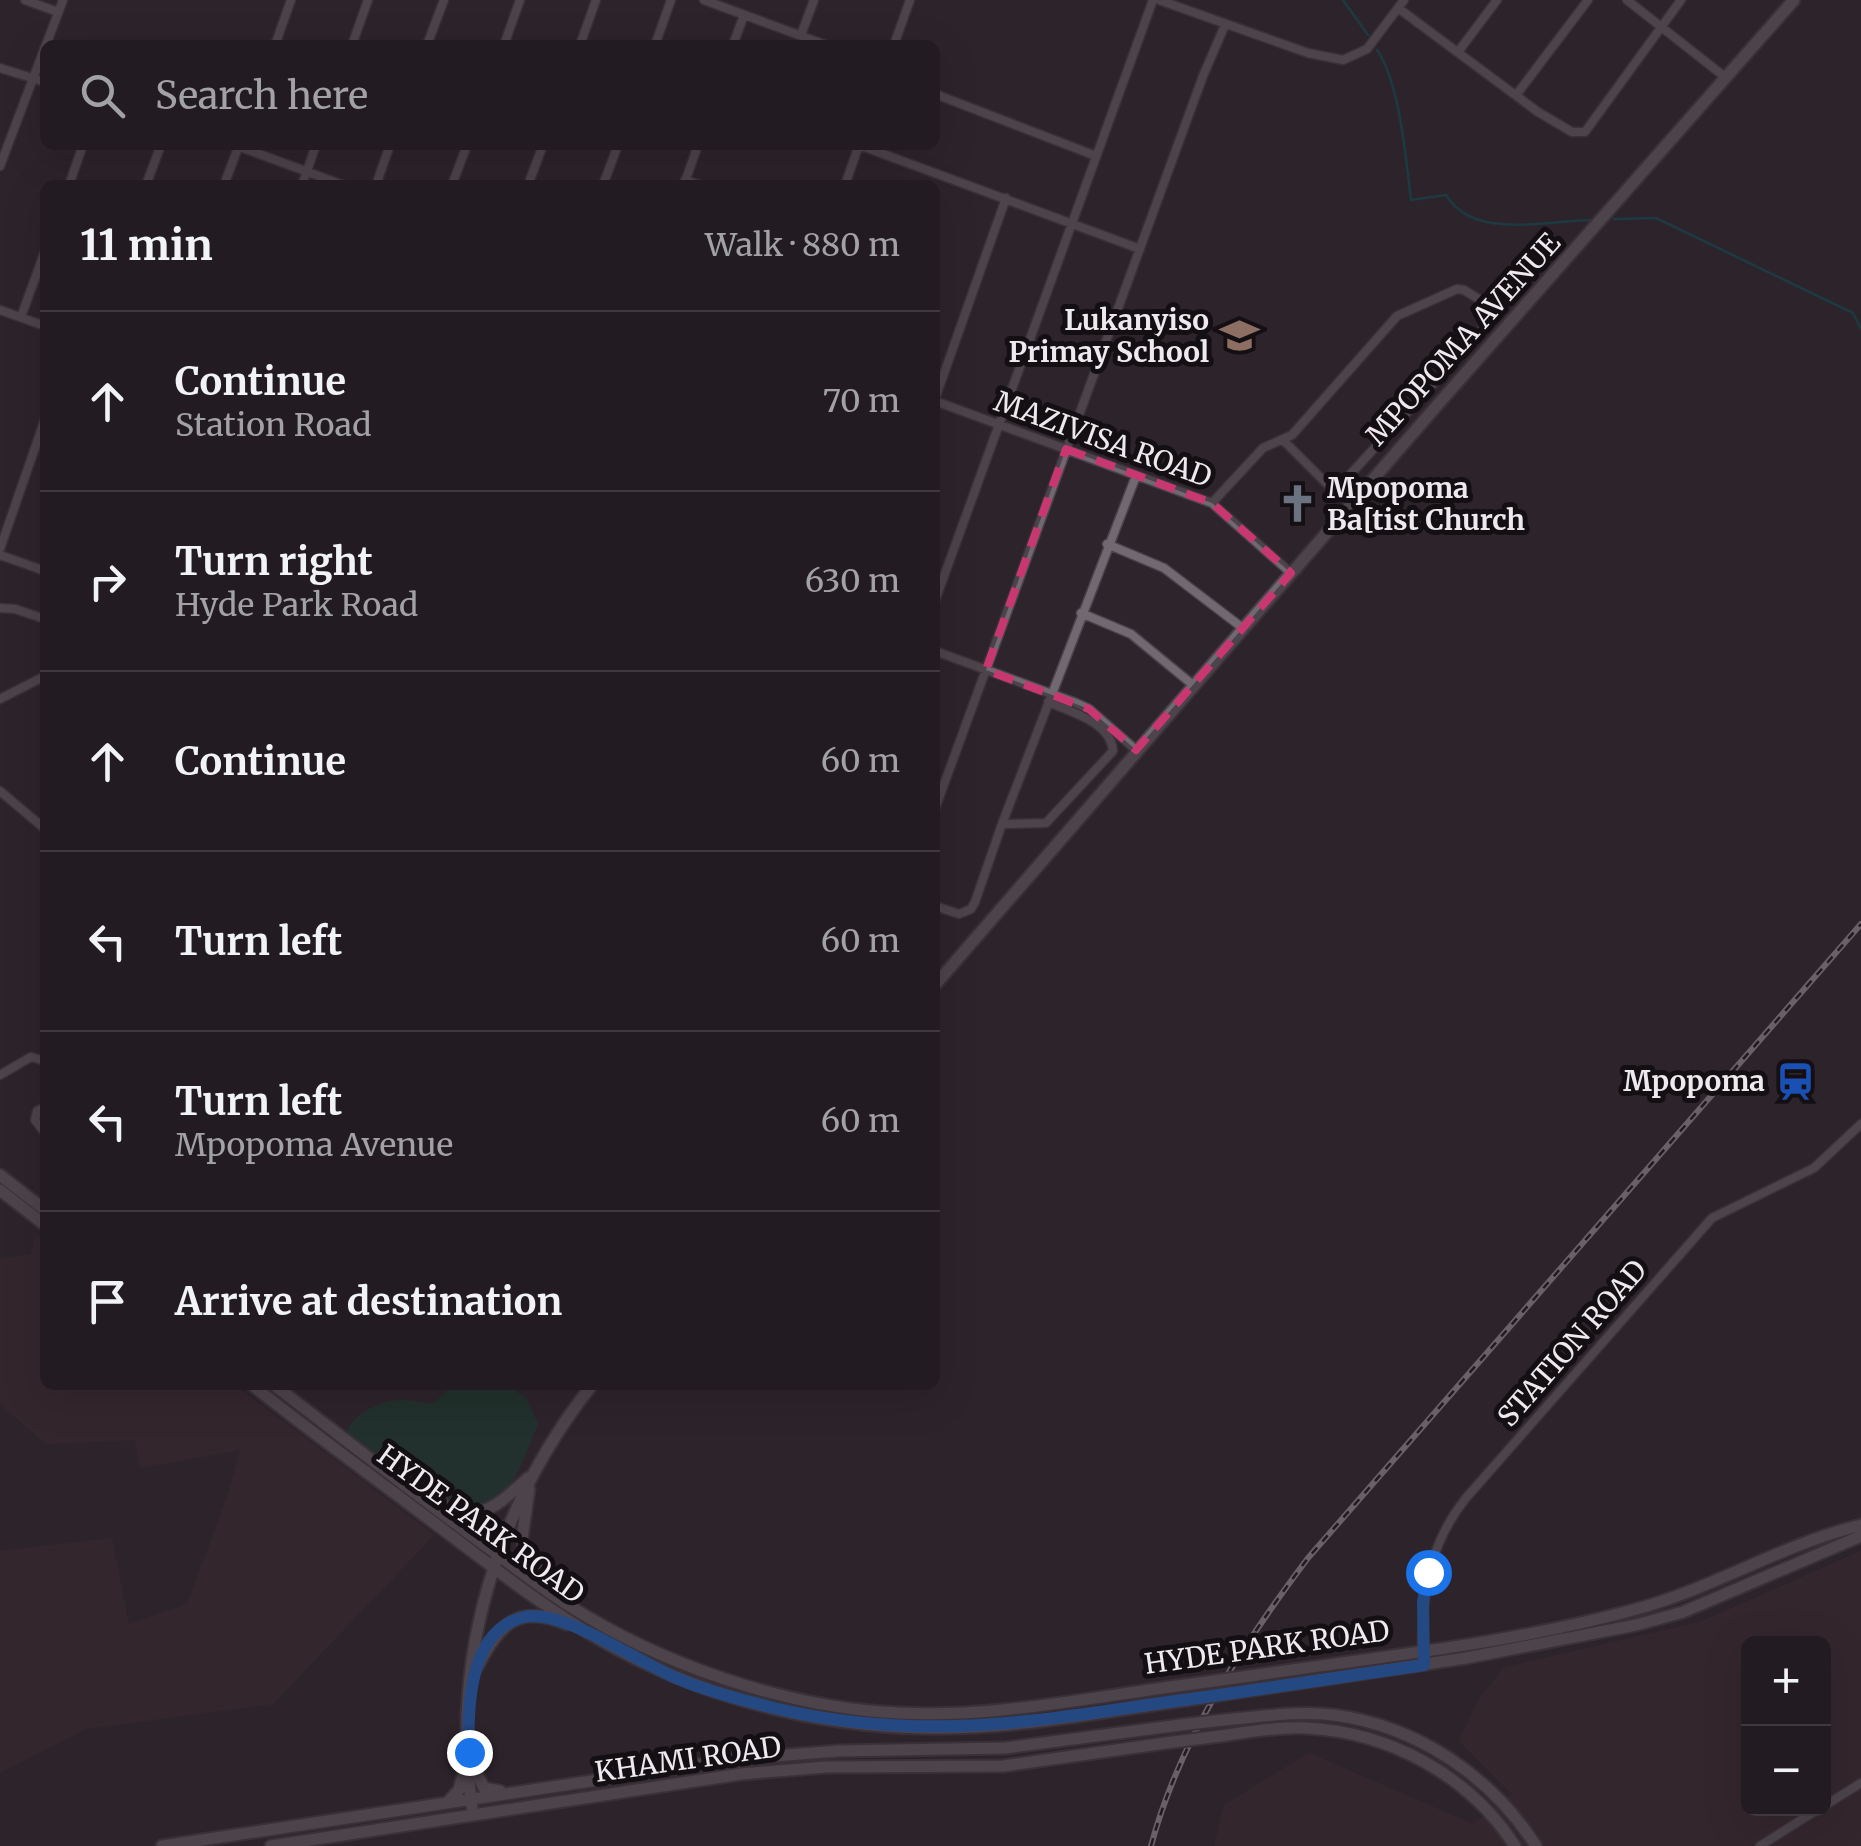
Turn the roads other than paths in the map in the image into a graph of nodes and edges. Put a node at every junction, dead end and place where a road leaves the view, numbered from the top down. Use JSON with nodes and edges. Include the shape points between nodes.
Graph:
{"nodes":[{"id":1,"x":25,"y":0,"type":"edge"},
{"id":2,"x":62,"y":0,"type":"edge"},
{"id":3,"x":290,"y":0,"type":"edge"},
{"id":4,"x":368,"y":0,"type":"edge"},
{"id":5,"x":444,"y":0,"type":"edge"},
{"id":6,"x":520,"y":0,"type":"edge"},
{"id":7,"x":596,"y":0,"type":"edge"},
{"id":8,"x":672,"y":0,"type":"edge"},
{"id":9,"x":704,"y":0,"type":"edge"},
{"id":10,"x":814,"y":0,"type":"edge"},
{"id":11,"x":910,"y":0,"type":"edge"},
{"id":12,"x":1156,"y":0,"type":"edge"},
{"id":13,"x":1404,"y":0,"type":"edge"},
{"id":14,"x":1497,"y":0,"type":"edge"},
{"id":15,"x":1588,"y":0,"type":"edge"},
{"id":16,"x":1627,"y":0,"type":"edge"},
{"id":17,"x":1682,"y":0,"type":"edge"},
{"id":18,"x":1794,"y":0,"type":"edge"},
{"id":19,"x":1398,"y":8,"type":"junction"},
{"id":20,"x":58,"y":12,"type":"junction"},
{"id":21,"x":744,"y":15,"type":"junction"},
{"id":22,"x":1225,"y":25,"type":"junction"},
{"id":23,"x":1662,"y":26,"type":"junction"},
{"id":24,"x":800,"y":35,"type":"junction"},
{"id":25,"x":47,"y":40,"type":"edge"},
{"id":26,"x":277,"y":40,"type":"edge"},
{"id":27,"x":354,"y":40,"type":"edge"},
{"id":28,"x":429,"y":40,"type":"edge"},
{"id":29,"x":506,"y":40,"type":"edge"},
{"id":30,"x":582,"y":40,"type":"edge"},
{"id":31,"x":657,"y":40,"type":"edge"},
{"id":32,"x":736,"y":40,"type":"edge"},
{"id":33,"x":813,"y":40,"type":"edge"},
{"id":34,"x":896,"y":40,"type":"edge"},
{"id":35,"x":1458,"y":52,"type":"junction"},
{"id":36,"x":40,"y":60,"type":"edge"},
{"id":37,"x":0,"y":68,"type":"edge"},
{"id":38,"x":1725,"y":76,"type":"junction"},
{"id":39,"x":33,"y":80,"type":"junction"},
{"id":40,"x":40,"y":81,"type":"edge"},
{"id":41,"x":1517,"y":94,"type":"junction"},
{"id":42,"x":940,"y":96,"type":"edge"},
{"id":43,"x":4,"y":146,"type":"edge"},
{"id":44,"x":81,"y":150,"type":"edge"},
{"id":45,"x":159,"y":150,"type":"edge"},
{"id":46,"x":237,"y":150,"type":"edge"},
{"id":47,"x":248,"y":150,"type":"edge"},
{"id":48,"x":314,"y":150,"type":"edge"},
{"id":49,"x":388,"y":150,"type":"edge"},
{"id":50,"x":465,"y":150,"type":"edge"},
{"id":51,"x":541,"y":150,"type":"edge"},
{"id":52,"x":616,"y":150,"type":"edge"},
{"id":53,"x":696,"y":150,"type":"edge"},
{"id":54,"x":857,"y":150,"type":"edge"},
{"id":55,"x":873,"y":150,"type":"edge"},
{"id":56,"x":1096,"y":156,"type":"junction"},
{"id":57,"x":0,"y":166,"type":"edge"},
{"id":58,"x":306,"y":172,"type":"junction"},
{"id":59,"x":939,"y":174,"type":"junction"},
{"id":60,"x":71,"y":180,"type":"edge"},
{"id":61,"x":148,"y":180,"type":"edge"},
{"id":62,"x":226,"y":180,"type":"edge"},
{"id":63,"x":304,"y":180,"type":"edge"},
{"id":64,"x":329,"y":180,"type":"edge"},
{"id":65,"x":378,"y":180,"type":"edge"},
{"id":66,"x":454,"y":180,"type":"edge"},
{"id":67,"x":530,"y":180,"type":"edge"},
{"id":68,"x":606,"y":180,"type":"edge"},
{"id":69,"x":685,"y":180,"type":"edge"},
{"id":70,"x":847,"y":180,"type":"edge"},
{"id":71,"x":937,"y":180,"type":"edge"},
{"id":72,"x":1006,"y":198,"type":"junction"},
{"id":73,"x":1074,"y":222,"type":"junction"},
{"id":74,"x":1140,"y":249,"type":"junction"},
{"id":75,"x":40,"y":265,"type":"edge"},
{"id":76,"x":0,"y":310,"type":"edge"},
{"id":77,"x":21,"y":317,"type":"junction"},
{"id":78,"x":40,"y":324,"type":"edge"},
{"id":79,"x":940,"y":386,"type":"edge"},
{"id":80,"x":940,"y":402,"type":"edge"},
{"id":81,"x":999,"y":425,"type":"junction"},
{"id":82,"x":40,"y":433,"type":"edge"},
{"id":83,"x":1284,"y":440,"type":"junction"},
{"id":84,"x":1066,"y":449,"type":"junction"},
{"id":85,"x":1136,"y":476,"type":"junction"},
{"id":86,"x":1212,"y":503,"type":"junction"},
{"id":87,"x":1107,"y":544,"type":"junction"},
{"id":88,"x":0,"y":552,"type":"edge"},
{"id":89,"x":40,"y":570,"type":"edge"},
{"id":90,"x":1291,"y":573,"type":"junction"},
{"id":91,"x":940,"y":587,"type":"edge"},
{"id":92,"x":0,"y":608,"type":"edge"},
{"id":93,"x":1082,"y":614,"type":"junction"},
{"id":94,"x":40,"y":618,"type":"edge"},
{"id":95,"x":1244,"y":629,"type":"junction"},
{"id":96,"x":940,"y":653,"type":"edge"},
{"id":97,"x":986,"y":670,"type":"junction"},
{"id":98,"x":40,"y":679,"type":"edge"},
{"id":99,"x":1193,"y":685,"type":"junction"},
{"id":100,"x":1050,"y":698,"type":"junction"},
{"id":101,"x":0,"y":699,"type":"edge"},
{"id":102,"x":1136,"y":750,"type":"junction"},
{"id":103,"x":0,"y":791,"type":"edge"},
{"id":104,"x":940,"y":795,"type":"edge"},
{"id":105,"x":1002,"y":824,"type":"junction"},
{"id":106,"x":40,"y":825,"type":"edge"},
{"id":107,"x":940,"y":908,"type":"edge"},
{"id":108,"x":940,"y":979,"type":"edge"},
{"id":109,"x":40,"y":1060,"type":"edge"},
{"id":110,"x":0,"y":1075,"type":"edge"},
{"id":111,"x":1861,"y":1124,"type":"edge"},
{"id":112,"x":0,"y":1175,"type":"edge"},
{"id":113,"x":0,"y":1190,"type":"edge"},
{"id":114,"x":40,"y":1201,"type":"edge"},
{"id":115,"x":40,"y":1221,"type":"edge"},
{"id":116,"x":259,"y":1390,"type":"edge"},
{"id":117,"x":281,"y":1390,"type":"edge"},
{"id":118,"x":588,"y":1390,"type":"edge"},
{"id":119,"x":531,"y":1475,"type":"junction"},
{"id":120,"x":416,"y":1494,"type":"junction"},
{"id":121,"x":1861,"y":1525,"type":"edge"},
{"id":122,"x":1861,"y":1536,"type":"edge"},
{"id":123,"x":496,"y":1560,"type":"junction"},
{"id":124,"x":564,"y":1603,"type":"junction"},
{"id":125,"x":597,"y":1638,"type":"junction"},
{"id":126,"x":1422,"y":1650,"type":"junction"},
{"id":127,"x":1424,"y":1665,"type":"junction"},
{"id":128,"x":473,"y":1675,"type":"junction"},
{"id":129,"x":469,"y":1752,"type":"junction"},
{"id":130,"x":1861,"y":1783,"type":"edge"},
{"id":131,"x":514,"y":1792,"type":"junction"},
{"id":132,"x":471,"y":1800,"type":"junction"},
{"id":133,"x":1831,"y":1801,"type":"edge"},
{"id":134,"x":447,"y":1803,"type":"junction"},
{"id":135,"x":474,"y":1816,"type":"junction"},
{"id":136,"x":1808,"y":1816,"type":"edge"},
{"id":137,"x":162,"y":1846,"type":"edge"},
{"id":138,"x":271,"y":1846,"type":"edge"},
{"id":139,"x":1515,"y":1846,"type":"edge"},
{"id":140,"x":1536,"y":1846,"type":"edge"},
{"id":141,"x":1760,"y":1846,"type":"edge"}],
"edges":[{"from":1,"to":20,"type":"street"},
{"from":2,"to":20,"type":"street"},
{"from":3,"to":26,"type":"street"},
{"from":4,"to":27,"type":"street"},
{"from":5,"to":28,"type":"street"},
{"from":6,"to":29,"type":"street"},
{"from":7,"to":30,"type":"street"},
{"from":8,"to":31,"type":"street"},
{"from":9,"to":21,"type":"street"},
{"from":10,"to":24,"type":"street"},
{"from":11,"to":34,"type":"street"},
{"from":12,"to":22,"type":"street"},
{"from":12,"to":56,"type":"street"},
{"from":13,"to":19,"type":"street"},
{"from":14,"to":35,"type":"street"},
{"from":15,"to":41,"type":"street"},
{"from":16,"to":23,"type":"street"},
{"from":17,"to":23,"type":"street"},
{"from":18,"to":38,"type":"street","name":"MPOPOMA AVENUE"},
{"from":19,"to":22,"type":"street","via":[[1366,49],[1343,60]]},
{"from":19,"to":35,"type":"street"},
{"from":20,"to":25,"type":"street"},
{"from":21,"to":24,"type":"street"},
{"from":21,"to":32,"type":"street"},
{"from":22,"to":74,"type":"street"},
{"from":23,"to":38,"type":"street"},
{"from":23,"to":41,"type":"street","via":[[1585,132],[1572,132]]},
{"from":24,"to":33,"type":"street"},
{"from":35,"to":41,"type":"street"},
{"from":36,"to":39,"type":"street"},
{"from":37,"to":39,"type":"street"},
{"from":38,"to":90,"type":"street","name":"MPOPOMA AVENUE"},
{"from":39,"to":40,"type":"street"},
{"from":39,"to":43,"type":"street"},
{"from":42,"to":56,"type":"street"},
{"from":43,"to":57,"type":"street"},
{"from":44,"to":60,"type":"street"},
{"from":45,"to":61,"type":"street"},
{"from":46,"to":62,"type":"street"},
{"from":47,"to":58,"type":"street"},
{"from":48,"to":58,"type":"street"},
{"from":49,"to":65,"type":"street"},
{"from":50,"to":66,"type":"street"},
{"from":51,"to":67,"type":"street"},
{"from":52,"to":68,"type":"street"},
{"from":53,"to":69,"type":"street"},
{"from":54,"to":70,"type":"street"},
{"from":55,"to":59,"type":"street"},
{"from":56,"to":73,"type":"street"},
{"from":58,"to":63,"type":"street"},
{"from":58,"to":64,"type":"street"},
{"from":59,"to":71,"type":"street"},
{"from":59,"to":72,"type":"street"},
{"from":72,"to":73,"type":"street"},
{"from":72,"to":79,"type":"street"},
{"from":73,"to":74,"type":"street"},
{"from":73,"to":81,"type":"street"},
{"from":74,"to":84,"type":"street"},
{"from":75,"to":77,"type":"street"},
{"from":76,"to":77,"type":"street"},
{"from":77,"to":78,"type":"street"},
{"from":80,"to":81,"type":"street","name":"MAZIVISA ROAD"},
{"from":81,"to":84,"type":"street","name":"MAZIVISA ROAD"},
{"from":81,"to":91,"type":"street"},
{"from":82,"to":88,"type":"street"},
{"from":83,"to":83,"type":"street","via":[[1399,314],[1457,289],[1495,309],[1337,489]]},
{"from":83,"to":86,"type":"street","via":[[1263,448]]},
{"from":84,"to":85,"type":"street","name":"MAZIVISA ROAD"},
{"from":84,"to":97,"type":"street"},
{"from":85,"to":86,"type":"street","name":"MAZIVISA ROAD"},
{"from":85,"to":87,"type":"street"},
{"from":86,"to":90,"type":"street","name":"MAZIVISA ROAD"},
{"from":87,"to":93,"type":"street"},
{"from":87,"to":95,"type":"street","via":[[1164,568]]},
{"from":88,"to":89,"type":"street"},
{"from":90,"to":95,"type":"street","name":"MPOPOMA AVENUE"},
{"from":92,"to":94,"type":"street"},
{"from":93,"to":99,"type":"street","via":[[1131,634]]},
{"from":93,"to":100,"type":"street"},
{"from":95,"to":99,"type":"street","name":"MPOPOMA AVENUE"},
{"from":96,"to":97,"type":"street"},
{"from":97,"to":100,"type":"street"},
{"from":97,"to":104,"type":"street"},
{"from":98,"to":101,"type":"street"},
{"from":99,"to":102,"type":"street","name":"MPOPOMA AVENUE"},
{"from":100,"to":102,"type":"street","via":[[1088,709]]},
{"from":100,"to":105,"type":"street"},
{"from":100,"to":105,"type":"street","via":[[1089,719],[1112,740],[1114,751],[1046,822]]},
{"from":102,"to":108,"type":"street","name":"MPOPOMA AVENUE"},
{"from":103,"to":106,"type":"street"},
{"from":105,"to":107,"type":"street","via":[[970,909],[959,914]]},
{"from":109,"to":110,"type":"street","via":[[31,1057]]},
{"from":111,"to":126,"type":"street","name":"STATION ROAD","via":[[1814,1168],[1712,1218],[1466,1498],[1437,1542],[1428,1572]]},
{"from":112,"to":114,"type":"street"},
{"from":113,"to":115,"type":"street"},
{"from":116,"to":123,"type":"street","name":"HYDE PARK ROAD"},
{"from":117,"to":120,"type":"street","name":"HYDE PARK ROAD"},
{"from":118,"to":119,"type":"street"},
{"from":119,"to":120,"type":"street","via":[[480,1513]]},
{"from":119,"to":123,"type":"street"},
{"from":119,"to":124,"type":"street","via":[[522,1540]]},
{"from":120,"to":123,"type":"street","name":"HYDE PARK ROAD"},
{"from":121,"to":126,"type":"street","name":"HYDE PARK ROAD","via":[[1798,1542],[1636,1610]]},
{"from":122,"to":127,"type":"street","name":"HYDE PARK ROAD","via":[[1683,1612],[1588,1637]]},
{"from":123,"to":124,"type":"street","name":"HYDE PARK ROAD"},
{"from":123,"to":125,"type":"street","name":"HYDE PARK ROAD"},
{"from":123,"to":128,"type":"street","via":[[484,1592]]},
{"from":124,"to":126,"type":"street","name":"HYDE PARK ROAD","bridge":true,"via":[[684,1664],[768,1690],[900,1714],[990,1710]]},
{"from":125,"to":127,"type":"street","name":"HYDE PARK ROAD","bridge":true,"via":[[682,1681],[778,1709],[920,1728],[990,1727]]},
{"from":125,"to":128,"type":"street","via":[[539,1615],[507,1622]]},
{"from":126,"to":127,"type":"street","name":"STATION ROAD"},
{"from":128,"to":129,"type":"street"},
{"from":129,"to":131,"type":"street","via":[[484,1788]]},
{"from":129,"to":132,"type":"street"},
{"from":129,"to":134,"type":"street","via":[[459,1790]]},
{"from":130,"to":133,"type":"street"},
{"from":131,"to":132,"type":"street"},
{"from":131,"to":140,"type":"street","bridge":true,"via":[[772,1756],[1005,1748],[1305,1713],[1397,1732],[1434,1748],[1502,1802]]},
{"from":132,"to":134,"type":"street"},
{"from":132,"to":135,"type":"street"},
{"from":134,"to":137,"type":"street"},
{"from":135,"to":138,"type":"street","name":"KHAMI ROAD"},
{"from":135,"to":139,"type":"street","name":"KHAMI ROAD","bridge":true,"via":[[741,1774],[1003,1766],[1267,1730],[1333,1730],[1408,1752],[1473,1796]]},
{"from":136,"to":141,"type":"street"}]}
